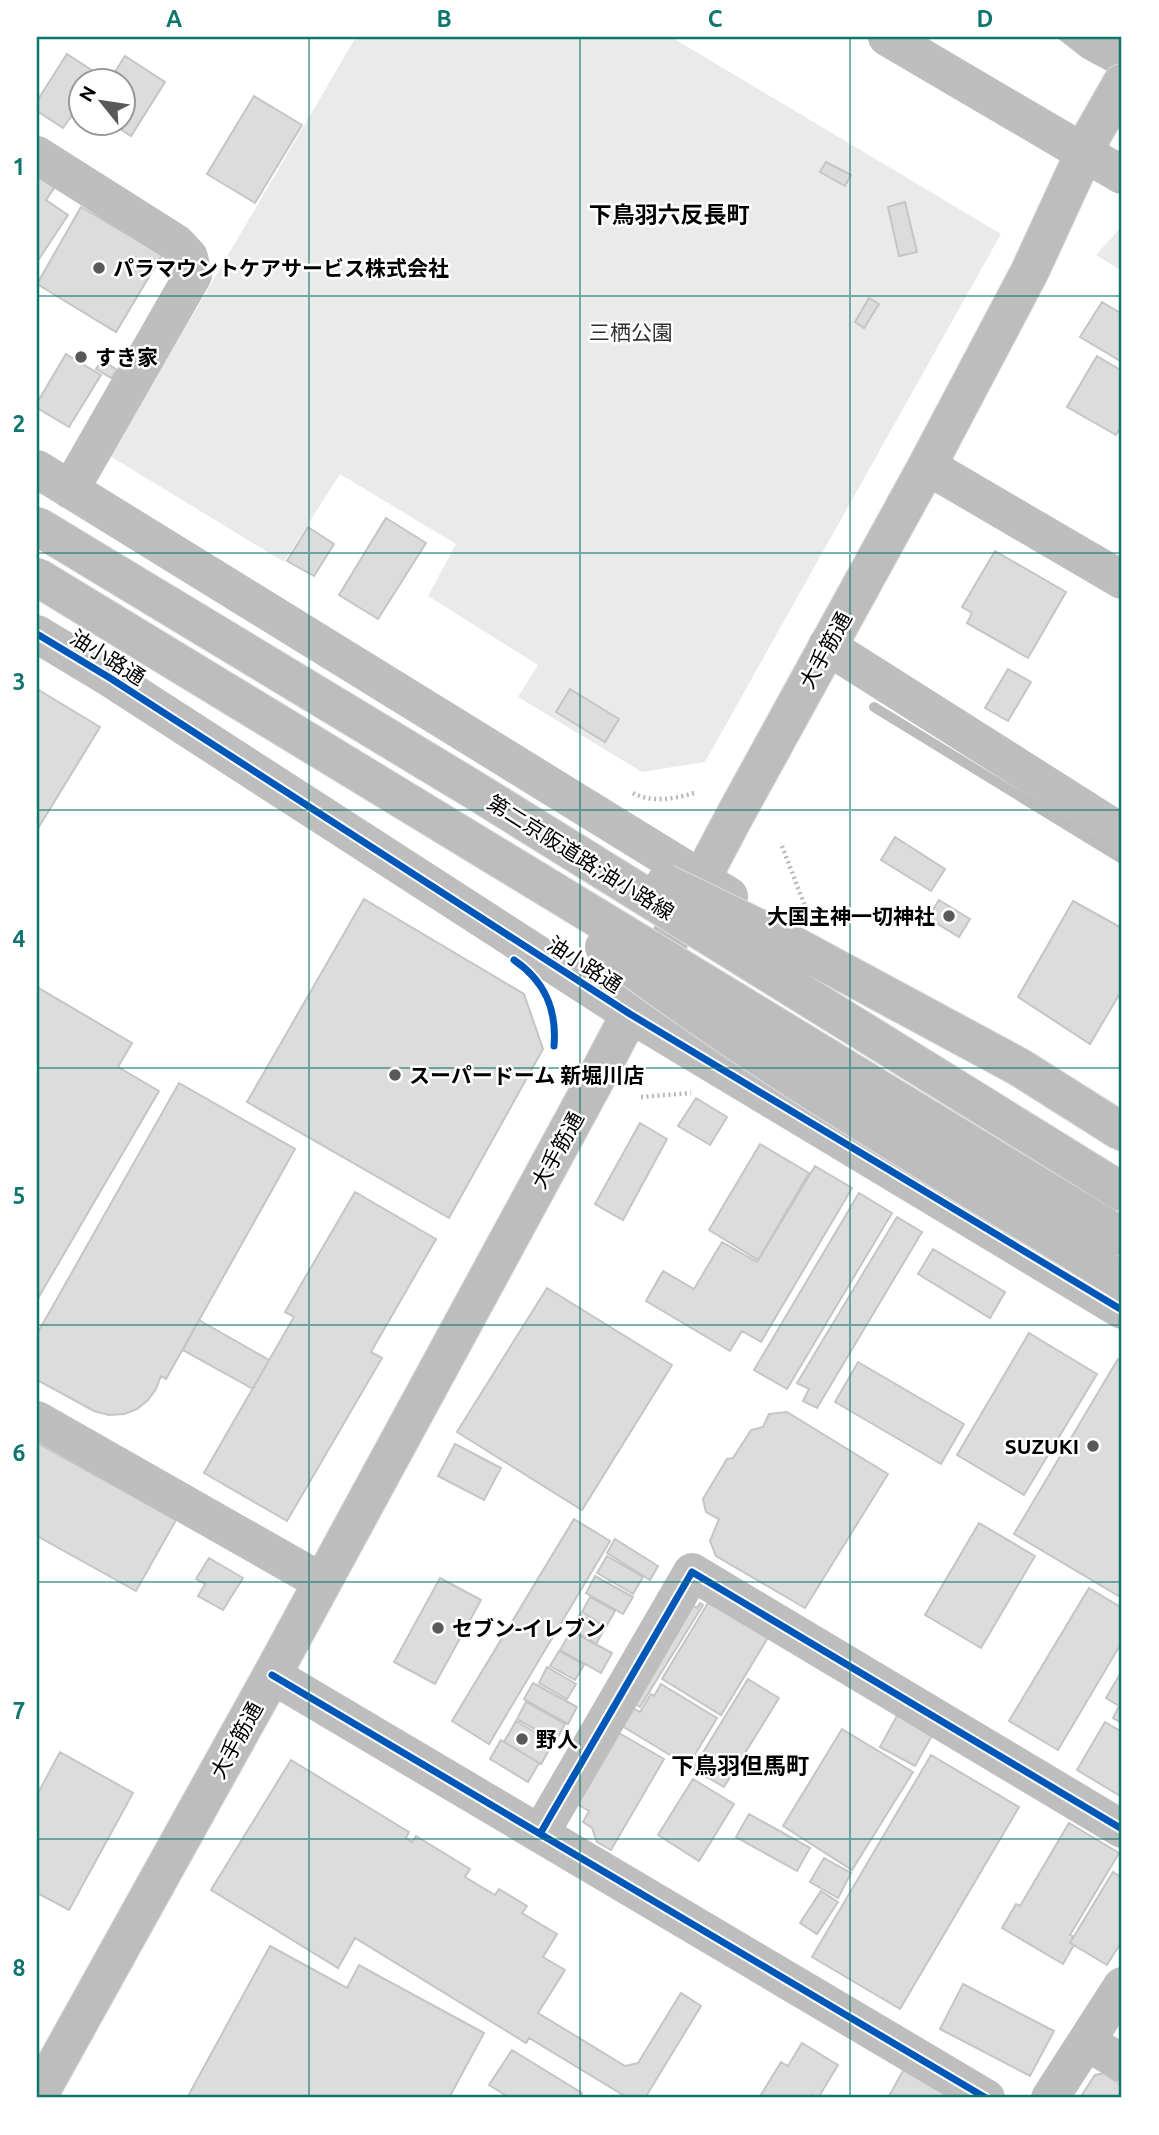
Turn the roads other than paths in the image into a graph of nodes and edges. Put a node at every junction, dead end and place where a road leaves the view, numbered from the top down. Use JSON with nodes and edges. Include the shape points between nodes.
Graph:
{"nodes":[{"id":1,"x":887,"y":37,"type":"edge"},
{"id":2,"x":1122,"y":83,"type":"edge"},
{"id":3,"x":1090,"y":143,"type":"junction"},
{"id":4,"x":37,"y":155,"type":"edge"},
{"id":5,"x":1122,"y":175,"type":"edge"},
{"id":6,"x":927,"y":466,"type":"junction"},
{"id":7,"x":37,"y":469,"type":"edge"},
{"id":8,"x":70,"y":489,"type":"junction"},
{"id":9,"x":37,"y":526,"type":"edge"},
{"id":10,"x":37,"y":577,"type":"edge"},
{"id":11,"x":1122,"y":580,"type":"edge"},
{"id":12,"x":37,"y":634,"type":"edge"},
{"id":13,"x":827,"y":646,"type":"junction"},
{"id":14,"x":474,"y":790,"type":"junction"},
{"id":15,"x":450,"y":829,"type":"junction"},
{"id":16,"x":1122,"y":833,"type":"edge"},
{"id":17,"x":702,"y":879,"type":"junction"},
{"id":18,"x":631,"y":1014,"type":"junction"},
{"id":19,"x":1122,"y":1132,"type":"edge"},
{"id":20,"x":1122,"y":1144,"type":"edge"},
{"id":21,"x":1122,"y":1192,"type":"edge"},
{"id":22,"x":1122,"y":1237,"type":"edge"},
{"id":23,"x":1122,"y":1282,"type":"edge"},
{"id":24,"x":1122,"y":1310,"type":"edge"},
{"id":25,"x":37,"y":1420,"type":"edge"},
{"id":26,"x":321,"y":1582,"type":"junction"},
{"id":27,"x":272,"y":1675,"type":"junction"},
{"id":28,"x":1122,"y":1829,"type":"edge"},
{"id":29,"x":540,"y":1833,"type":"junction"},
{"id":30,"x":1122,"y":1986,"type":"edge"},
{"id":31,"x":1087,"y":2042,"type":"junction"},
{"id":32,"x":1122,"y":2063,"type":"edge"},
{"id":33,"x":42,"y":2078,"type":"edge"},
{"id":34,"x":986,"y":2098,"type":"edge"},
{"id":35,"x":1050,"y":2098,"type":"edge"}],
"edges":[{"from":1,"to":3,"type":"street"},
{"from":2,"to":3,"type":"main road","name":"大手筋通"},
{"from":3,"to":5,"type":"street"},
{"from":3,"to":6,"type":"main road","name":"大手筋通","via":[[1030,271]]},
{"from":4,"to":8,"type":"street","via":[[176,243],[189,257],[193,275]]},
{"from":6,"to":11,"type":"street"},
{"from":6,"to":13,"type":"main road","name":"大手筋通"},
{"from":7,"to":8,"type":"street"},
{"from":8,"to":17,"type":"street"},
{"from":9,"to":14,"type":"main road","name":"第二京阪道路;油小路線","bridge":true},
{"from":10,"to":15,"type":"main road","name":"第二京阪道路;油小路線","bridge":true},
{"from":12,"to":18,"type":"street","name":"油小路通"},
{"from":13,"to":16,"type":"street"},
{"from":13,"to":17,"type":"main road","name":"大手筋通"},
{"from":14,"to":19,"type":"main road","bridge":true,"via":[[791,944],[1018,1067]]},
{"from":14,"to":21,"type":"main road","name":"第二京阪道路;油小路線","bridge":true},
{"from":15,"to":22,"type":"main road","name":"第二京阪道路;油小路線","bridge":true},
{"from":15,"to":23,"type":"main road","bridge":true,"via":[[663,992]]},
{"from":17,"to":18,"type":"main road","name":"大手筋通"},
{"from":17,"to":20,"type":"street"},
{"from":18,"to":24,"type":"street","name":"油小路通"},
{"from":18,"to":26,"type":"main road","name":"大手筋通"},
{"from":25,"to":26,"type":"street"},
{"from":26,"to":27,"type":"main road","name":"大手筋通"},
{"from":27,"to":29,"type":"street"},
{"from":27,"to":33,"type":"main road","name":"大手筋通"},
{"from":28,"to":29,"type":"street","via":[[692,1572]]},
{"from":29,"to":34,"type":"street"},
{"from":30,"to":31,"type":"street"},
{"from":31,"to":32,"type":"street"},
{"from":31,"to":35,"type":"street"}]}
